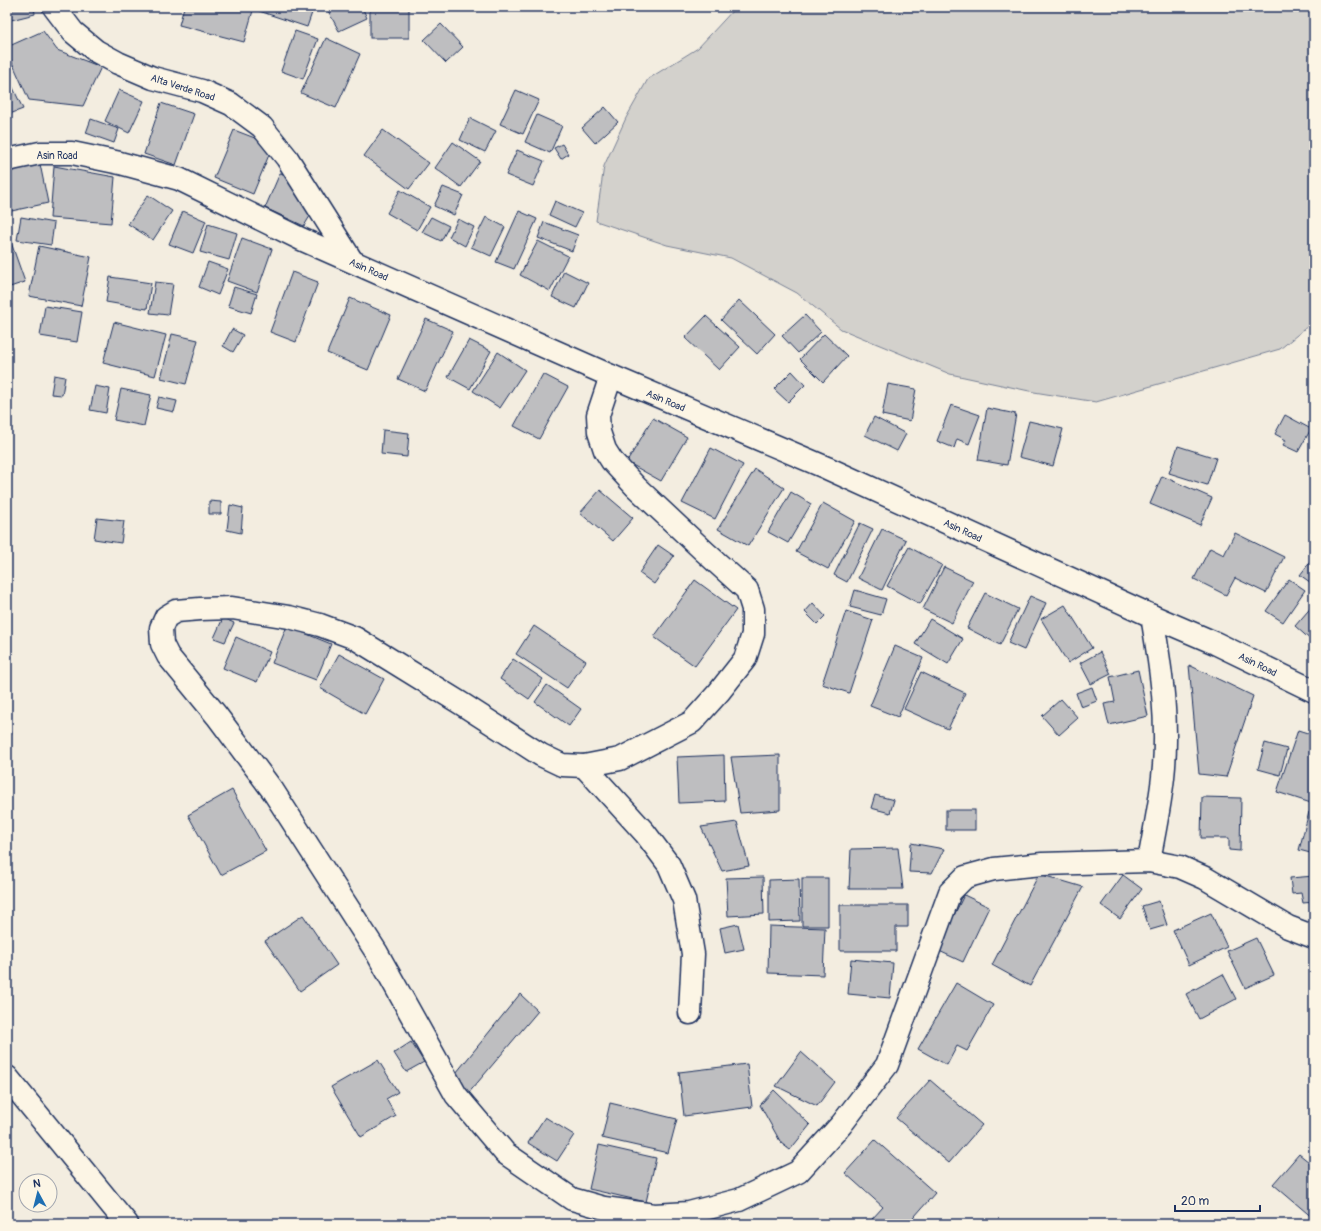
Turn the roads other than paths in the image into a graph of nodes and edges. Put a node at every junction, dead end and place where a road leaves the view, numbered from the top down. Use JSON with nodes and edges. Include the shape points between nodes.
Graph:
{"nodes":[{"id":1,"x":54,"y":7,"type":"edge"},
{"id":2,"x":7,"y":160,"type":"edge"},
{"id":3,"x":352,"y":261,"type":"junction"},
{"id":4,"x":611,"y":376,"type":"junction"},
{"id":5,"x":1152,"y":616,"type":"junction"},
{"id":6,"x":1314,"y":691,"type":"edge"},
{"id":7,"x":584,"y":766,"type":"junction"},
{"id":8,"x":1149,"y":861,"type":"junction"},
{"id":9,"x":1314,"y":937,"type":"edge"},
{"id":10,"x":690,"y":1013,"type":"dead end"},
{"id":11,"x":7,"y":1077,"type":"edge"},
{"id":12,"x":127,"y":1224,"type":"edge"}],
"edges":[{"from":1,"to":3,"type":"street","name":"Alta Verde Road","via":[[73,32],[96,51],[153,78],[202,91],[231,104],[262,127],[287,158]]},
{"from":2,"to":3,"type":"street","name":"Asin Road","via":[[40,154],[72,153],[120,162],[179,179]]},
{"from":3,"to":4,"type":"street","name":"Asin Road"},
{"from":4,"to":5,"type":"street","name":"Asin Road","via":[[827,468]]},
{"from":4,"to":7,"type":"street","via":[[598,415],[599,432],[605,450],[636,487],[748,590],[753,609],[753,634],[744,659],[692,722],[620,759]]},
{"from":5,"to":6,"type":"street","name":"Asin Road"},
{"from":5,"to":8,"type":"street","via":[[1165,704],[1165,743],[1163,777]]},
{"from":7,"to":8,"type":"street","via":[[562,765],[541,755],[355,638],[320,626],[289,617],[232,608],[176,611],[166,617],[161,628],[162,644],[168,656],[273,791],[377,953],[456,1095],[504,1153],[572,1199],[604,1208],[654,1215],[689,1213],[739,1200],[798,1172],[841,1125],[887,1065],[950,892],[966,877],[994,869],[1042,864]]},
{"from":7,"to":10,"type":"street","via":[[645,833],[669,865],[684,900],[693,954]]},
{"from":8,"to":9,"type":"street","via":[[1180,867],[1204,878],[1288,927]]},
{"from":11,"to":12,"type":"street"}]}
